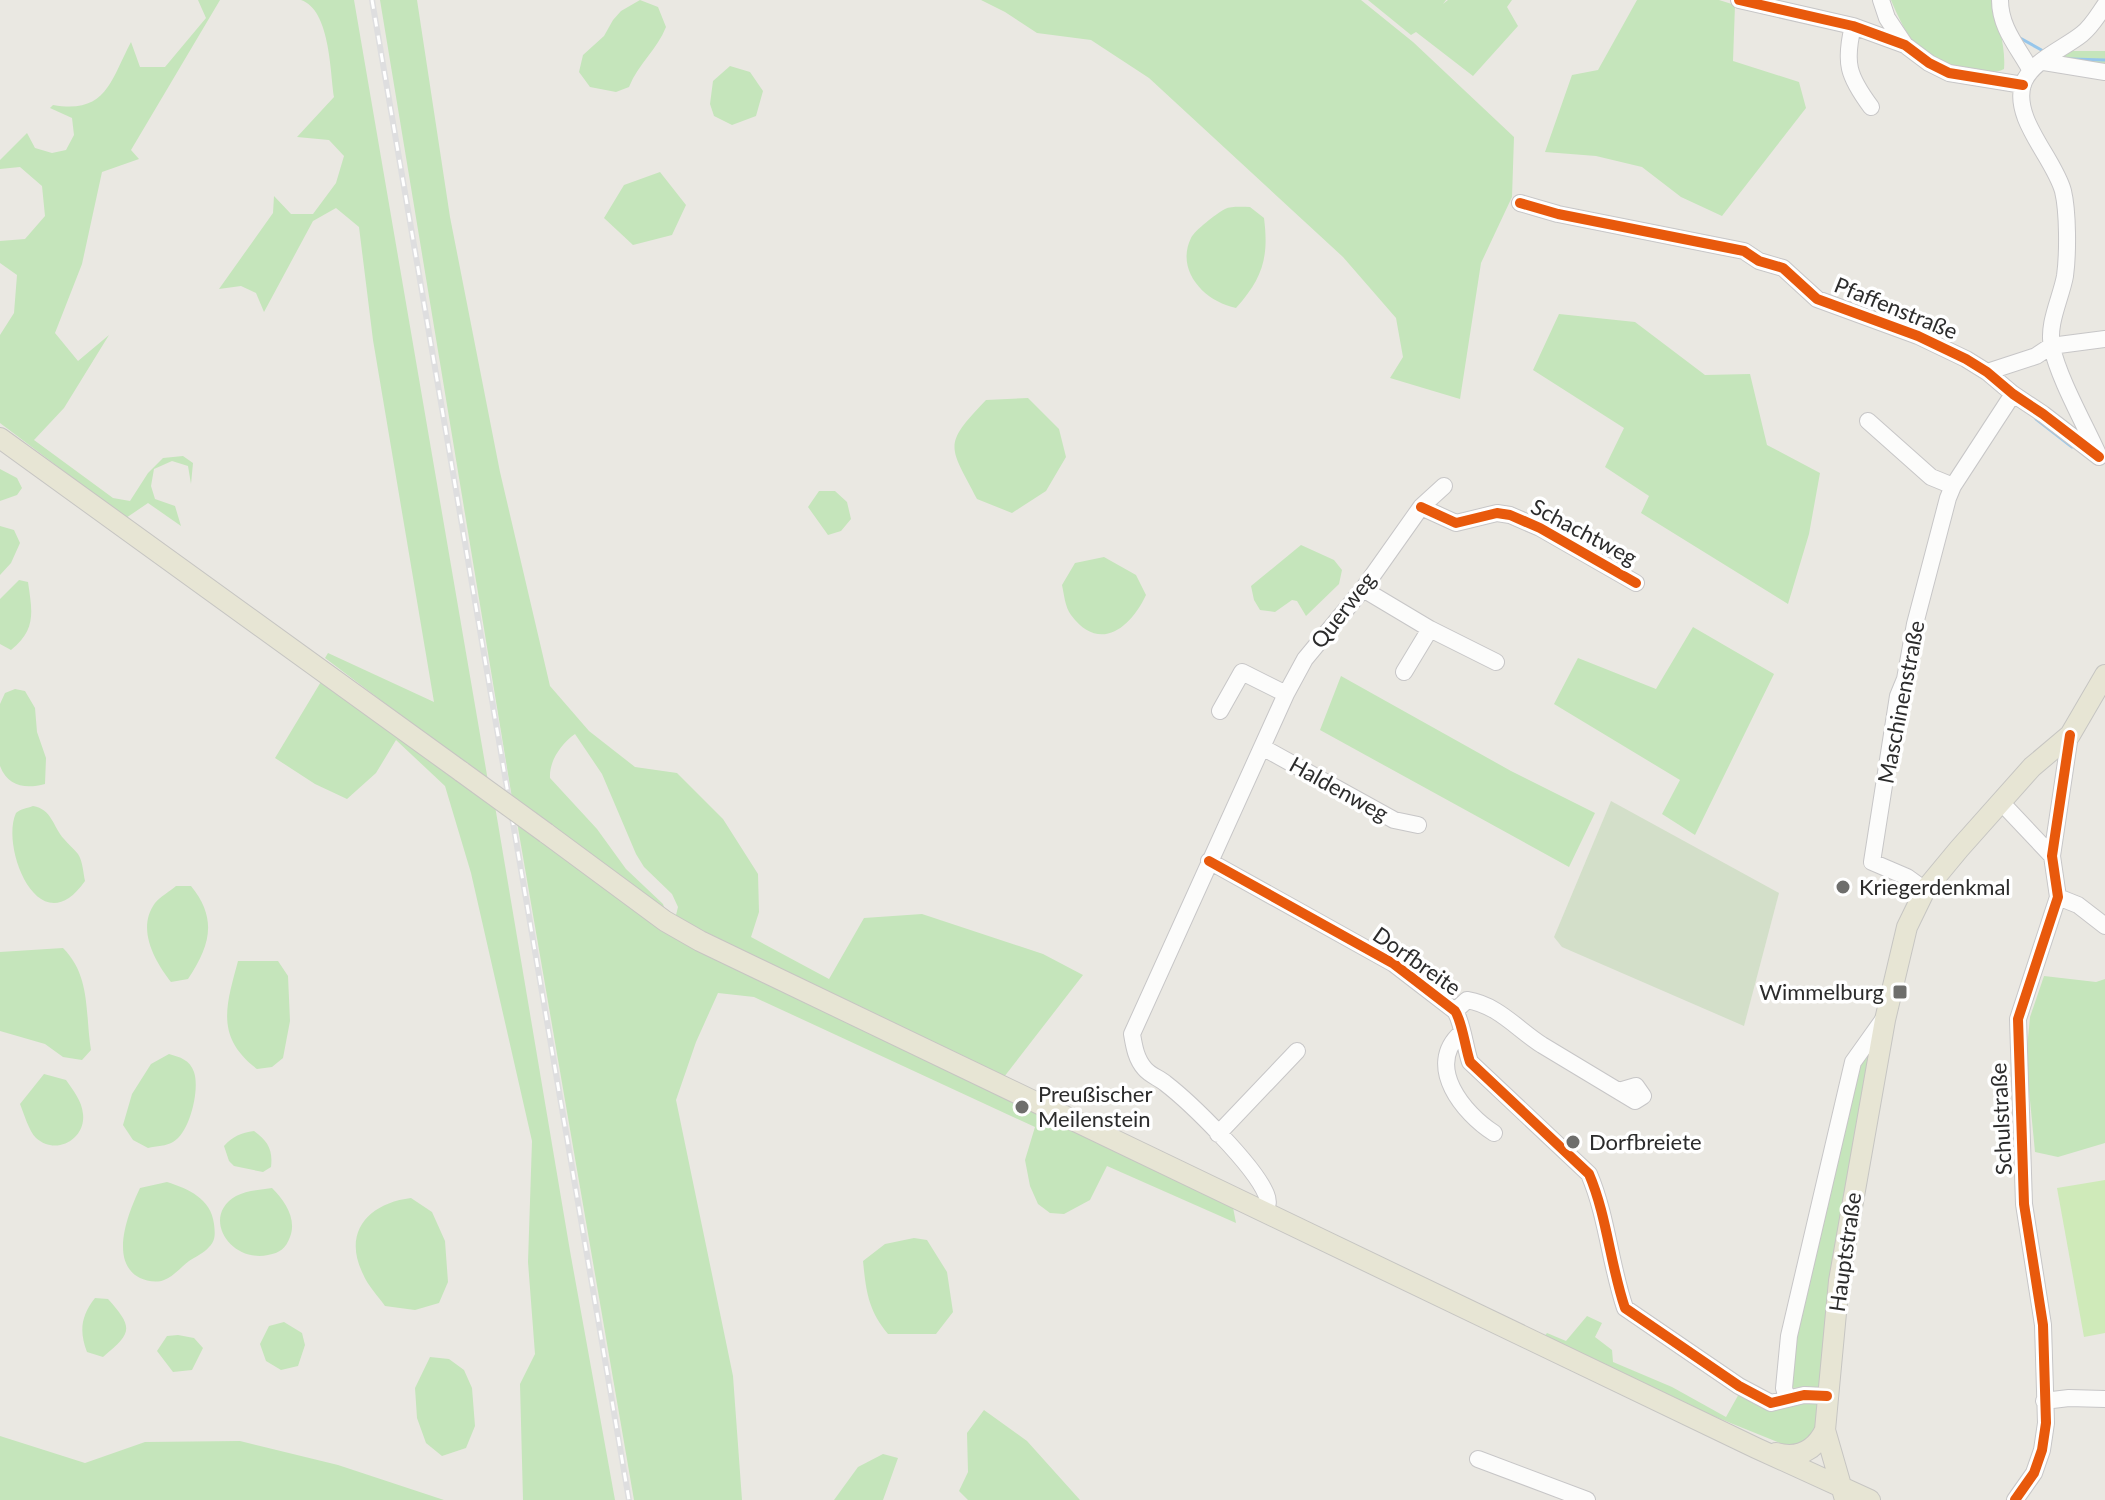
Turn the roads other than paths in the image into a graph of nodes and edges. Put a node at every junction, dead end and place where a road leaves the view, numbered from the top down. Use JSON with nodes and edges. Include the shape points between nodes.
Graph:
{"nodes":[{"id":1,"x":1739,"y":0,"type":"edge"},
{"id":2,"x":1784,"y":0,"type":"edge"},
{"id":3,"x":1881,"y":0,"type":"edge"},
{"id":4,"x":2000,"y":0,"type":"edge"},
{"id":5,"x":2105,"y":5,"type":"edge"},
{"id":6,"x":1850,"y":25,"type":"junction"},
{"id":7,"x":1905,"y":45,"type":"junction"},
{"id":8,"x":2105,"y":72,"type":"edge"},
{"id":9,"x":2033,"y":73,"type":"junction"},
{"id":10,"x":1871,"y":107,"type":"dead end"},
{"id":11,"x":1520,"y":203,"type":"dead end"},
{"id":12,"x":2105,"y":339,"type":"edge"},
{"id":13,"x":2051,"y":346,"type":"junction"},
{"id":14,"x":1987,"y":372,"type":"junction"},
{"id":15,"x":2013,"y":394,"type":"junction"},
{"id":16,"x":1868,"y":421,"type":"dead end"},
{"id":17,"x":0,"y":438,"type":"edge"},
{"id":18,"x":2102,"y":461,"type":"edge"},
{"id":19,"x":1444,"y":486,"type":"dead end"},
{"id":20,"x":1953,"y":486,"type":"junction"},
{"id":21,"x":1421,"y":507,"type":"junction"},
{"id":22,"x":1636,"y":583,"type":"dead end"},
{"id":23,"x":1363,"y":589,"type":"junction"},
{"id":24,"x":1430,"y":629,"type":"junction"},
{"id":25,"x":1496,"y":662,"type":"dead end"},
{"id":26,"x":1404,"y":672,"type":"dead end"},
{"id":27,"x":2105,"y":675,"type":"edge"},
{"id":28,"x":1286,"y":694,"type":"junction"},
{"id":29,"x":1220,"y":711,"type":"dead end"},
{"id":30,"x":2070,"y":735,"type":"junction"},
{"id":31,"x":1262,"y":747,"type":"junction"},
{"id":32,"x":2000,"y":801,"type":"junction"},
{"id":33,"x":1418,"y":825,"type":"dead end"},
{"id":34,"x":2052,"y":856,"type":"junction"},
{"id":35,"x":1209,"y":861,"type":"junction"},
{"id":36,"x":1925,"y":890,"type":"junction"},
{"id":37,"x":2058,"y":897,"type":"junction"},
{"id":38,"x":2105,"y":926,"type":"edge"},
{"id":39,"x":1455,"y":1011,"type":"junction"},
{"id":40,"x":1886,"y":1016,"type":"junction"},
{"id":41,"x":1461,"y":1033,"type":"junction"},
{"id":42,"x":1297,"y":1051,"type":"dead end"},
{"id":43,"x":1619,"y":1091,"type":"dead end"},
{"id":44,"x":1494,"y":1133,"type":"dead end"},
{"id":45,"x":1218,"y":1134,"type":"junction"},
{"id":46,"x":1265,"y":1212,"type":"junction"},
{"id":47,"x":1827,"y":1396,"type":"junction"},
{"id":48,"x":1787,"y":1399,"type":"junction"},
{"id":49,"x":2105,"y":1399,"type":"edge"},
{"id":50,"x":2044,"y":1401,"type":"junction"},
{"id":51,"x":1825,"y":1430,"type":"junction"},
{"id":52,"x":1756,"y":1448,"type":"junction"},
{"id":53,"x":1478,"y":1459,"type":"dead end"},
{"id":54,"x":1843,"y":1494,"type":"edge"},
{"id":55,"x":1587,"y":1500,"type":"edge"},
{"id":56,"x":1870,"y":1500,"type":"edge"},
{"id":57,"x":2015,"y":1500,"type":"edge"}],
"edges":[{"from":1,"to":6,"type":"street"},
{"from":2,"to":6,"type":"street"},
{"from":3,"to":7,"type":"street"},
{"from":4,"to":9,"type":"street","via":[[2011,40]]},
{"from":5,"to":9,"type":"street","via":[[2087,29]]},
{"from":6,"to":7,"type":"street"},
{"from":6,"to":10,"type":"street","via":[[1847,53],[1856,86]]},
{"from":7,"to":9,"type":"street","via":[[1949,73]]},
{"from":8,"to":9,"type":"street"},
{"from":9,"to":13,"type":"street","via":[[2026,119],[2057,174],[2065,201],[2065,274]]},
{"from":11,"to":14,"type":"street","name":"Pfaffenstraße","via":[[1744,251],[1783,268],[1817,299],[1918,336]]},
{"from":12,"to":13,"type":"street"},
{"from":13,"to":14,"type":"street"},
{"from":13,"to":18,"type":"street"},
{"from":14,"to":15,"type":"street","name":"Pfaffenstraße"},
{"from":15,"to":18,"type":"street","name":"Pfaffenstraße"},
{"from":15,"to":20,"type":"street","name":"Maschinenstraße"},
{"from":16,"to":20,"type":"street","via":[[1931,477]]},
{"from":17,"to":46,"type":"main road","bridge":true,"via":[[657,916]]},
{"from":19,"to":21,"type":"street","name":"Querweg"},
{"from":20,"to":36,"type":"street","name":"Maschinenstraße","via":[[1898,696],[1872,862]]},
{"from":21,"to":22,"type":"street","name":"Schachtweg","via":[[1456,523],[1510,515]]},
{"from":21,"to":23,"type":"street","name":"Querweg"},
{"from":23,"to":24,"type":"street"},
{"from":23,"to":28,"type":"street","name":"Querweg","via":[[1305,659]]},
{"from":24,"to":25,"type":"street"},
{"from":24,"to":26,"type":"street"},
{"from":27,"to":30,"type":"main road","name":"Hauptstraße"},
{"from":28,"to":29,"type":"street","via":[[1242,672]]},
{"from":28,"to":31,"type":"street","name":"Querweg"},
{"from":30,"to":32,"type":"main road","name":"Hauptstraße"},
{"from":30,"to":34,"type":"street","name":"Schulstraße"},
{"from":31,"to":33,"type":"street","name":"Haldenweg","via":[[1394,820]]},
{"from":31,"to":35,"type":"street"},
{"from":32,"to":34,"type":"street"},
{"from":32,"to":36,"type":"main road","name":"Hauptstraße"},
{"from":34,"to":37,"type":"street","name":"Schulstraße"},
{"from":35,"to":39,"type":"street","name":"Dorfbreite","via":[[1394,964]]},
{"from":35,"to":45,"type":"street","via":[[1132,1034],[1145,1069]]},
{"from":36,"to":40,"type":"main road","name":"Hauptstraße","via":[[1907,927]]},
{"from":37,"to":38,"type":"street"},
{"from":37,"to":50,"type":"street","name":"Schulstraße","via":[[2023,998],[2017,1042],[2024,1204],[2043,1325]]},
{"from":39,"to":41,"type":"street","name":"Dorfbreite"},
{"from":39,"to":43,"type":"street","name":"Dorfbreite","via":[[1467,1000],[1478,1002]]},
{"from":40,"to":47,"type":"main road","name":"Hauptstraße","via":[[1845,1240]]},
{"from":40,"to":48,"type":"street","name":"Hauptstraße","via":[[1853,1062],[1789,1336]]},
{"from":41,"to":44,"type":"street","via":[[1447,1063],[1451,1090],[1475,1121]]},
{"from":41,"to":48,"type":"street","name":"Dorfbreite","via":[[1470,1062],[1482,1076],[1589,1174],[1625,1308],[1739,1386],[1771,1403]]},
{"from":42,"to":45,"type":"street"},
{"from":45,"to":46,"type":"street","via":[[1266,1192]]},
{"from":46,"to":52,"type":"main road"},
{"from":47,"to":48,"type":"street"},
{"from":47,"to":51,"type":"main road","name":"Hauptstraße"},
{"from":49,"to":50,"type":"street"},
{"from":50,"to":57,"type":"street","name":"Schulstraße","via":[[2042,1450]]},
{"from":51,"to":52,"type":"main road","via":[[1803,1454]]},
{"from":51,"to":54,"type":"main road","name":"Hauptstraße"},
{"from":52,"to":54,"type":"main road"},
{"from":53,"to":55,"type":"street"},
{"from":54,"to":56,"type":"main road"}]}
